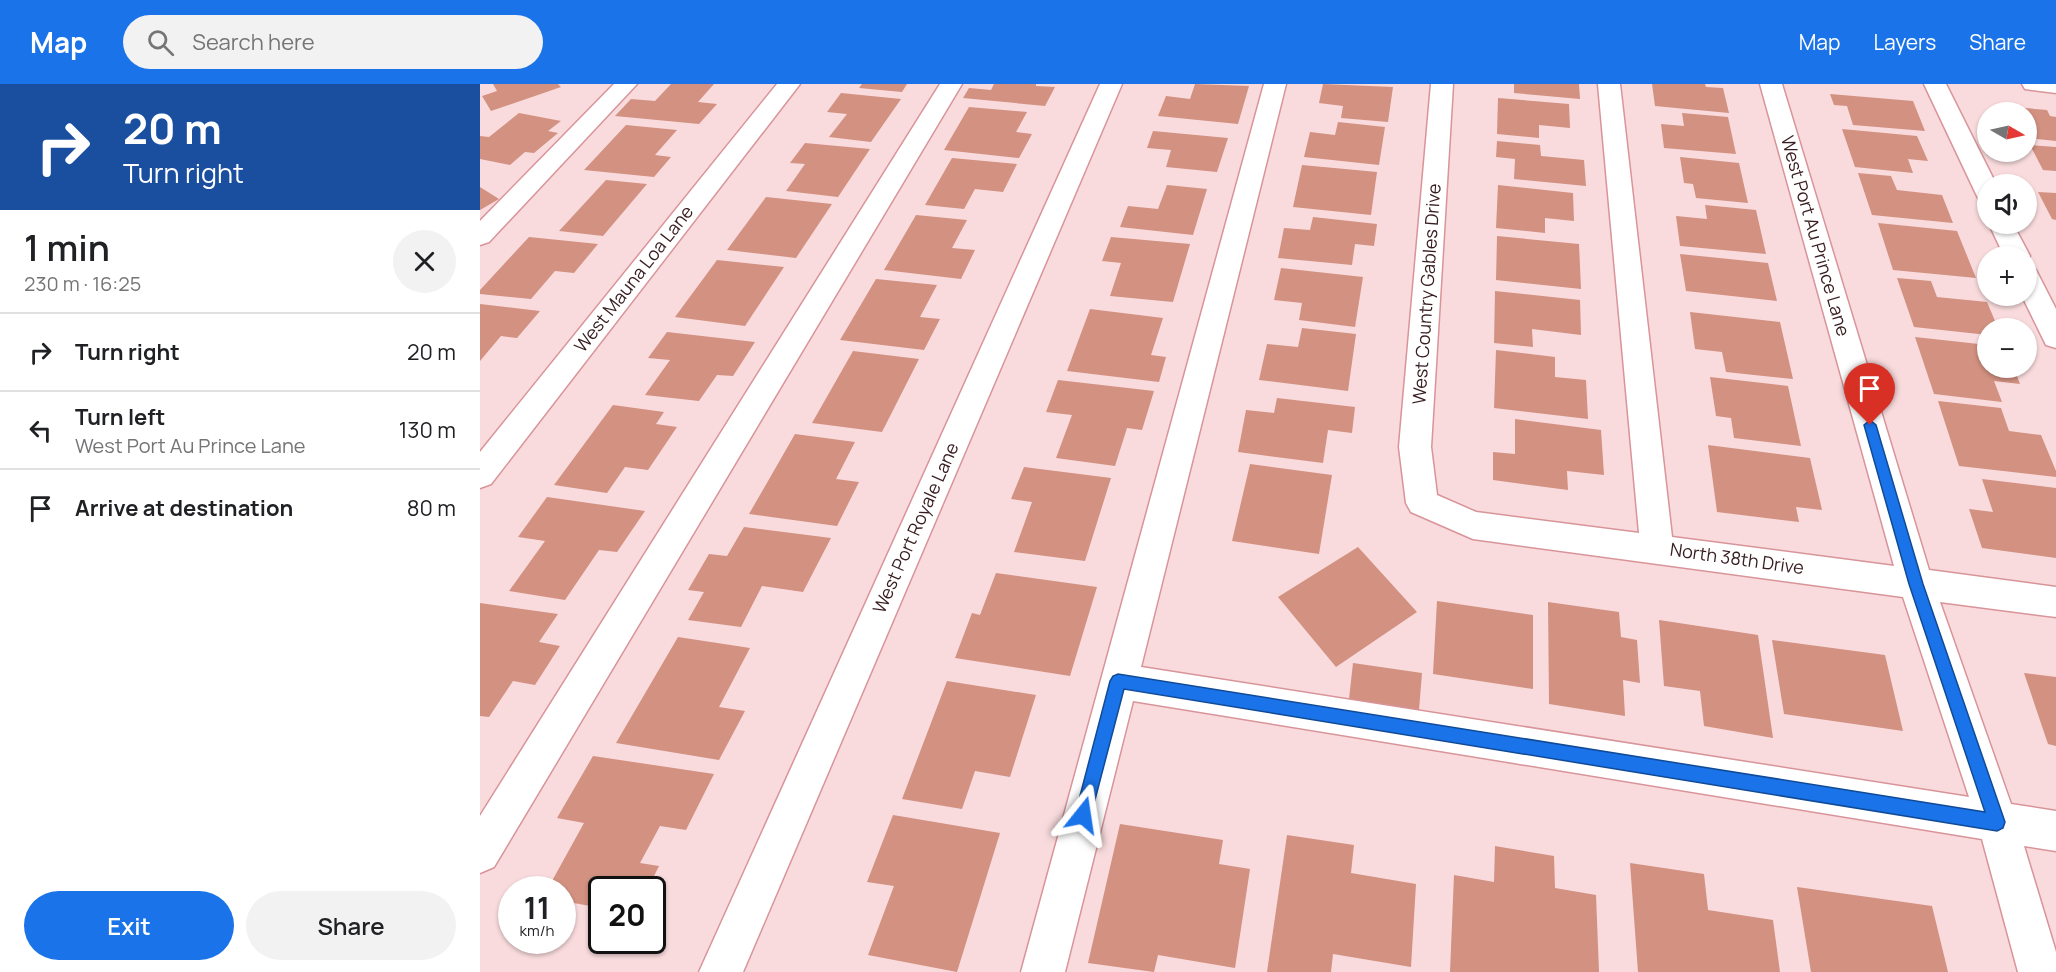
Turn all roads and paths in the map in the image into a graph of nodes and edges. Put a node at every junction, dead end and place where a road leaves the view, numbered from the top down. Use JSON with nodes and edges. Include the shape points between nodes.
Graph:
{"nodes":[{"id":1,"x":626,"y":84,"type":"edge"},
{"id":2,"x":789,"y":84,"type":"edge"},
{"id":3,"x":951,"y":84,"type":"edge"},
{"id":4,"x":1111,"y":84,"type":"edge"},
{"id":5,"x":1275,"y":84,"type":"edge"},
{"id":6,"x":1442,"y":84,"type":"edge"},
{"id":7,"x":1609,"y":84,"type":"edge"},
{"id":8,"x":1771,"y":84,"type":"edge"},
{"id":9,"x":1935,"y":84,"type":"edge"},
{"id":10,"x":2033,"y":84,"type":"edge"},
{"id":11,"x":2056,"y":86,"type":"edge"},
{"id":12,"x":1978,"y":174,"type":"edge"},
{"id":13,"x":480,"y":236,"type":"edge"},
{"id":14,"x":2037,"y":299,"type":"edge"},
{"id":15,"x":2056,"y":338,"type":"edge"},
{"id":16,"x":480,"y":475,"type":"edge"},
{"id":17,"x":1422,"y":503,"type":"joint"},
{"id":18,"x":1658,"y":548,"type":"junction"},
{"id":19,"x":1916,"y":584,"type":"junction"},
{"id":20,"x":2056,"y":602,"type":"edge"},
{"id":21,"x":1118,"y":681,"type":"junction"},
{"id":22,"x":1997,"y":822,"type":"junction"},
{"id":23,"x":2056,"y":831,"type":"edge"},
{"id":24,"x":480,"y":853,"type":"edge"},
{"id":25,"x":720,"y":972,"type":"edge"},
{"id":26,"x":1043,"y":972,"type":"edge"},
{"id":27,"x":2040,"y":972,"type":"edge"}],
"edges":[{"from":1,"to":13,"type":"street"},
{"from":2,"to":16,"type":"street","name":"West Mauna Loa Lane"},
{"from":3,"to":24,"type":"street"},
{"from":4,"to":25,"type":"street","name":"West Port Royale Lane"},
{"from":5,"to":21,"type":"street"},
{"from":6,"to":17,"type":"street","name":"West Country Gables Drive","via":[[1415,447]]},
{"from":7,"to":18,"type":"street"},
{"from":8,"to":19,"type":"street","name":"West Port Au Prince Lane"},
{"from":9,"to":12,"type":"street"},
{"from":10,"to":11,"type":"street"},
{"from":14,"to":15,"type":"street"},
{"from":17,"to":18,"type":"street","name":"North 38th Drive","via":[[1473,525]]},
{"from":18,"to":19,"type":"street","name":"North 38th Drive"},
{"from":19,"to":20,"type":"street","name":"North 38th Drive"},
{"from":19,"to":22,"type":"street","name":"West Port Au Prince Lane"},
{"from":21,"to":22,"type":"street"},
{"from":21,"to":26,"type":"street"},
{"from":22,"to":23,"type":"street"},
{"from":22,"to":27,"type":"street","name":"West Port Au Prince Lane"}]}
